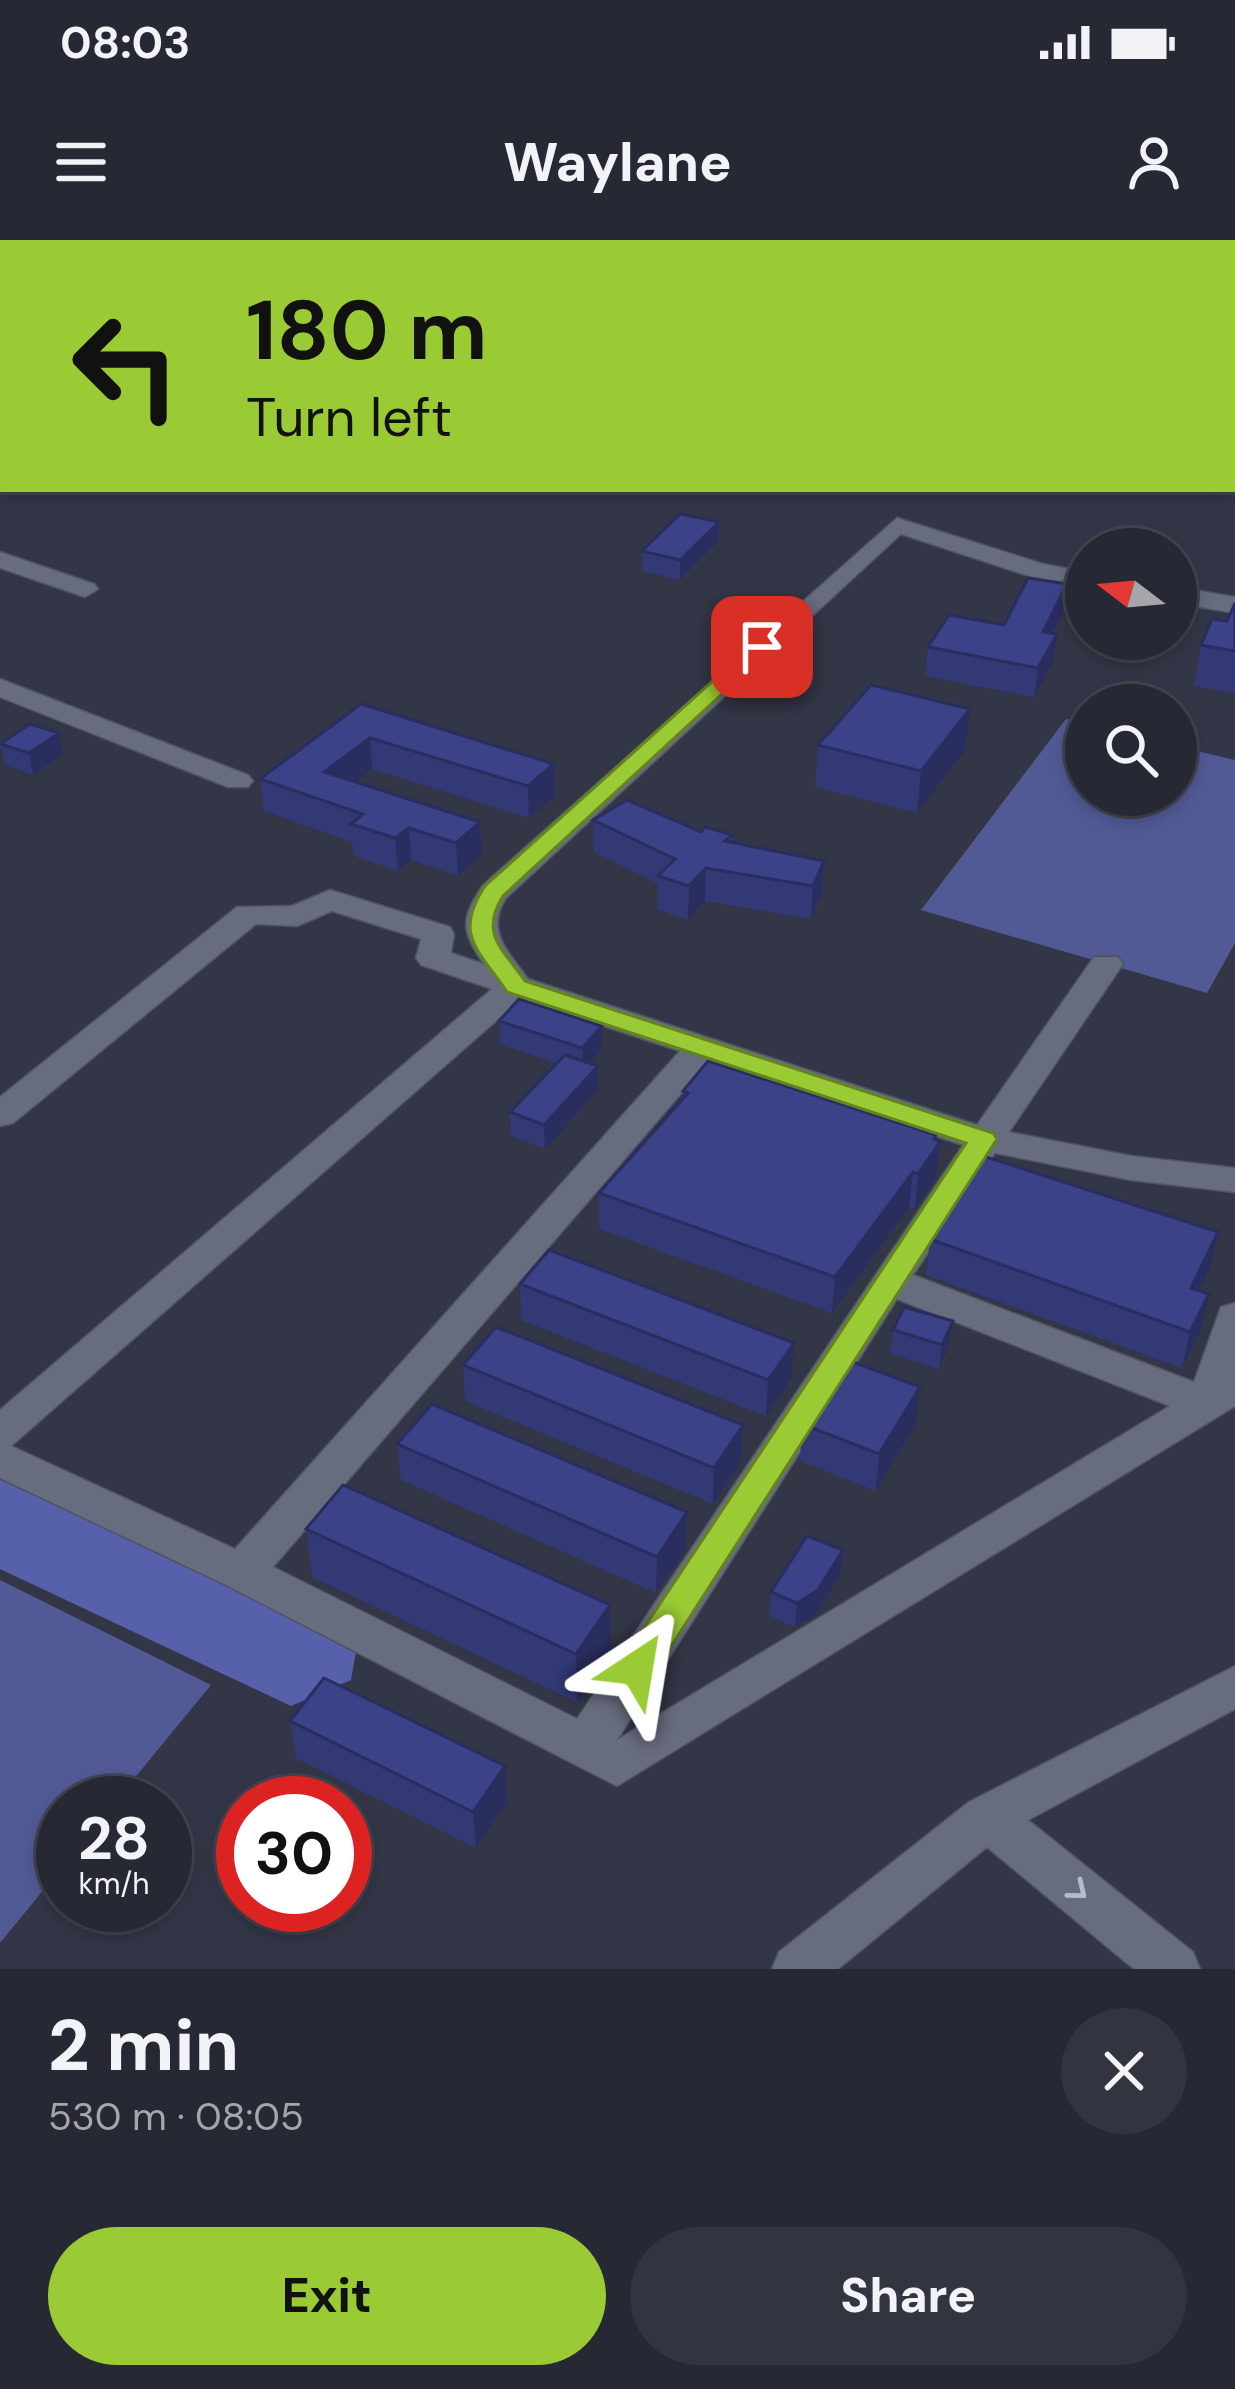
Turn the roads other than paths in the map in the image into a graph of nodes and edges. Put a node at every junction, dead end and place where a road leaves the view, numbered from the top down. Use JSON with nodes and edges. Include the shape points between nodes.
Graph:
{"nodes":[{"id":1,"x":0,"y":560,"type":"edge"},
{"id":2,"x":1065,"y":576,"type":"edge"},
{"id":3,"x":85,"y":590,"type":"dead end"},
{"id":4,"x":1197,"y":599,"type":"edge"},
{"id":5,"x":1235,"y":605,"type":"edge"},
{"id":6,"x":0,"y":687,"type":"edge"},
{"id":7,"x":238,"y":781,"type":"dead end"},
{"id":8,"x":1106,"y":964,"type":"dead end"},
{"id":9,"x":516,"y":986,"type":"junction"},
{"id":10,"x":700,"y":1050,"type":"junction"},
{"id":11,"x":0,"y":1115,"type":"edge"},
{"id":12,"x":983,"y":1139,"type":"junction"},
{"id":13,"x":1235,"y":1180,"type":"edge"},
{"id":14,"x":889,"y":1281,"type":"junction"},
{"id":15,"x":1235,"y":1317,"type":"edge"},
{"id":16,"x":1221,"y":1395,"type":"edge"},
{"id":17,"x":0,"y":1434,"type":"edge"},
{"id":18,"x":0,"y":1459,"type":"edge"},
{"id":19,"x":242,"y":1572,"type":"junction"},
{"id":20,"x":1235,"y":1686,"type":"edge"},
{"id":21,"x":586,"y":1745,"type":"junction"},
{"id":22,"x":987,"y":1817,"type":"junction"},
{"id":23,"x":798,"y":1969,"type":"edge"},
{"id":24,"x":1174,"y":1969,"type":"edge"}],
"edges":[{"from":1,"to":3,"type":"street"},
{"from":2,"to":9,"type":"street","via":[[896,525],[494,892],[479,915],[480,934]]},
{"from":4,"to":5,"type":"street"},
{"from":6,"to":7,"type":"street"},
{"from":8,"to":12,"type":"street"},
{"from":9,"to":10,"type":"street"},
{"from":9,"to":11,"type":"street","via":[[433,958],[438,934],[330,900],[297,916],[248,914]]},
{"from":9,"to":17,"type":"street"},
{"from":10,"to":12,"type":"street"},
{"from":10,"to":19,"type":"street"},
{"from":12,"to":13,"type":"street"},
{"from":12,"to":14,"type":"street"},
{"from":14,"to":16,"type":"street"},
{"from":14,"to":21,"type":"street"},
{"from":15,"to":16,"type":"street"},
{"from":16,"to":21,"type":"street","via":[[617,1765]]},
{"from":18,"to":19,"type":"street"},
{"from":19,"to":21,"type":"street"},
{"from":20,"to":22,"type":"street"},
{"from":22,"to":23,"type":"street"},
{"from":22,"to":24,"type":"street","one_way":true}]}
